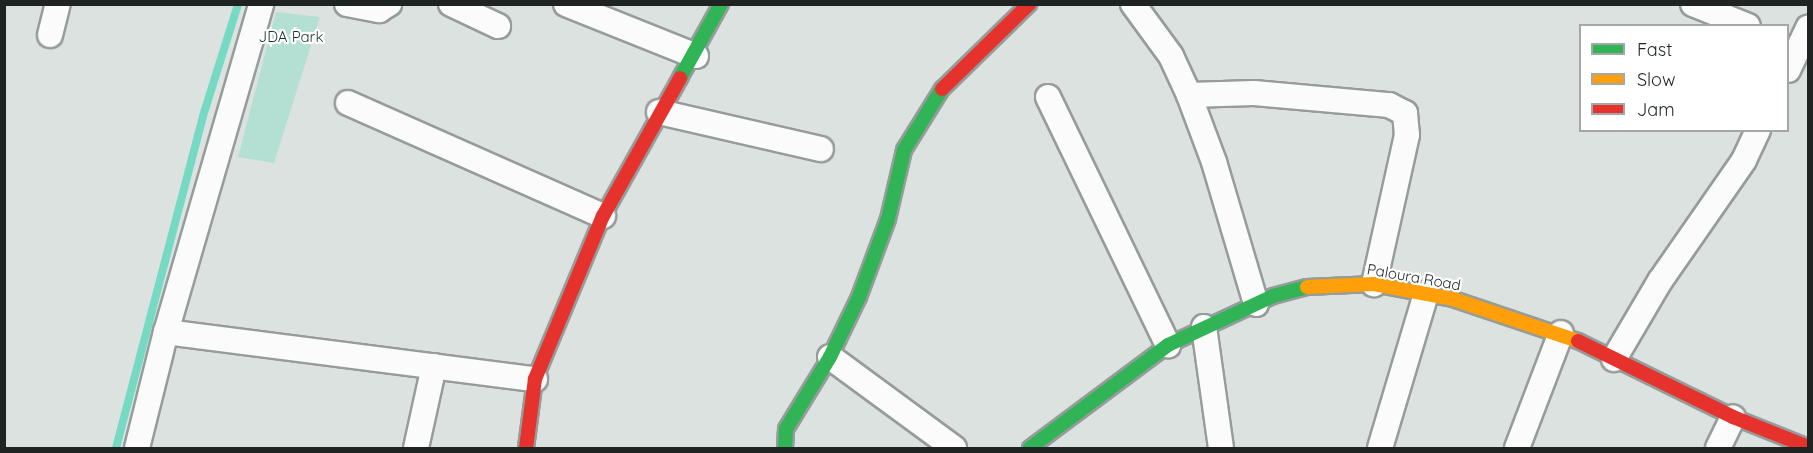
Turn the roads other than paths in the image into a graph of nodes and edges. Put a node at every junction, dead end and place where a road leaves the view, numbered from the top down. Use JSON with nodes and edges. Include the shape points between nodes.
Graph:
{"nodes":[{"id":1,"x":58,"y":4,"type":"edge"},
{"id":2,"x":261,"y":4,"type":"edge"},
{"id":3,"x":347,"y":4,"type":"edge"},
{"id":4,"x":388,"y":4,"type":"edge"},
{"id":5,"x":451,"y":4,"type":"edge"},
{"id":6,"x":721,"y":4,"type":"edge"},
{"id":7,"x":1029,"y":4,"type":"edge"},
{"id":8,"x":1133,"y":4,"type":"edge"},
{"id":9,"x":1694,"y":4,"type":"edge"},
{"id":10,"x":582,"y":7,"type":"edge"},
{"id":11,"x":1743,"y":24,"type":"edge"},
{"id":12,"x":498,"y":26,"type":"dead end"},
{"id":13,"x":50,"y":35,"type":"dead end"},
{"id":14,"x":1801,"y":39,"type":"edge"},
{"id":15,"x":696,"y":56,"type":"junction"},
{"id":16,"x":1789,"y":68,"type":"edge"},
{"id":17,"x":1189,"y":95,"type":"junction"},
{"id":18,"x":1048,"y":97,"type":"dead end"},
{"id":19,"x":348,"y":103,"type":"dead end"},
{"id":20,"x":659,"y":112,"type":"junction"},
{"id":21,"x":1757,"y":132,"type":"edge"},
{"id":22,"x":821,"y":149,"type":"dead end"},
{"id":23,"x":603,"y":216,"type":"junction"},
{"id":24,"x":1374,"y":284,"type":"junction"},
{"id":25,"x":1426,"y":294,"type":"junction"},
{"id":26,"x":1256,"y":304,"type":"junction"},
{"id":27,"x":1204,"y":327,"type":"junction"},
{"id":28,"x":166,"y":332,"type":"junction"},
{"id":29,"x":1561,"y":333,"type":"junction"},
{"id":30,"x":1168,"y":345,"type":"junction"},
{"id":31,"x":830,"y":357,"type":"junction"},
{"id":32,"x":1614,"y":359,"type":"junction"},
{"id":33,"x":435,"y":366,"type":"junction"},
{"id":34,"x":535,"y":378,"type":"junction"},
{"id":35,"x":1733,"y":417,"type":"junction"},
{"id":36,"x":1809,"y":447,"type":"edge"},
{"id":37,"x":137,"y":448,"type":"edge"},
{"id":38,"x":416,"y":448,"type":"edge"},
{"id":39,"x":526,"y":448,"type":"edge"},
{"id":40,"x":785,"y":448,"type":"edge"},
{"id":41,"x":954,"y":448,"type":"edge"},
{"id":42,"x":1030,"y":448,"type":"edge"},
{"id":43,"x":1221,"y":448,"type":"edge"},
{"id":44,"x":1380,"y":448,"type":"edge"},
{"id":45,"x":1517,"y":448,"type":"edge"},
{"id":46,"x":1718,"y":448,"type":"edge"}],
"edges":[{"from":1,"to":13,"type":"street"},
{"from":2,"to":28,"type":"street"},
{"from":3,"to":4,"type":"street","via":[[379,10]]},
{"from":5,"to":12,"type":"street"},
{"from":6,"to":15,"type":"street"},
{"from":7,"to":31,"type":"street","via":[[940,91],[915,129],[904,150],[888,219],[859,297]]},
{"from":8,"to":17,"type":"street","via":[[1171,56]]},
{"from":9,"to":11,"type":"street"},
{"from":10,"to":15,"type":"street"},
{"from":14,"to":16,"type":"street"},
{"from":15,"to":20,"type":"street"},
{"from":17,"to":24,"type":"street","via":[[1254,93],[1389,105],[1405,113],[1407,135]]},
{"from":17,"to":26,"type":"street","via":[[1214,162]]},
{"from":18,"to":30,"type":"street"},
{"from":19,"to":23,"type":"street"},
{"from":20,"to":22,"type":"street"},
{"from":20,"to":23,"type":"street"},
{"from":21,"to":32,"type":"street","via":[[1744,160],[1660,281]]},
{"from":23,"to":34,"type":"street"},
{"from":24,"to":25,"type":"street","name":"Paloura Road"},
{"from":24,"to":26,"type":"street","name":"Paloura Road","via":[[1319,284]]},
{"from":25,"to":29,"type":"street","name":"Paloura Road"},
{"from":25,"to":44,"type":"street"},
{"from":26,"to":27,"type":"street","name":"Paloura Road"},
{"from":27,"to":30,"type":"street","name":"Paloura Road"},
{"from":27,"to":43,"type":"street"},
{"from":28,"to":33,"type":"street"},
{"from":28,"to":37,"type":"street"},
{"from":29,"to":32,"type":"street","name":"Paloura Road"},
{"from":29,"to":45,"type":"street"},
{"from":30,"to":42,"type":"street","name":"Paloura Road"},
{"from":31,"to":40,"type":"street","via":[[786,429]]},
{"from":31,"to":41,"type":"street"},
{"from":32,"to":35,"type":"street","name":"Paloura Road"},
{"from":33,"to":34,"type":"street"},
{"from":33,"to":38,"type":"street"},
{"from":34,"to":39,"type":"street"},
{"from":35,"to":36,"type":"street","name":"Paloura Road"},
{"from":35,"to":46,"type":"street"}]}
